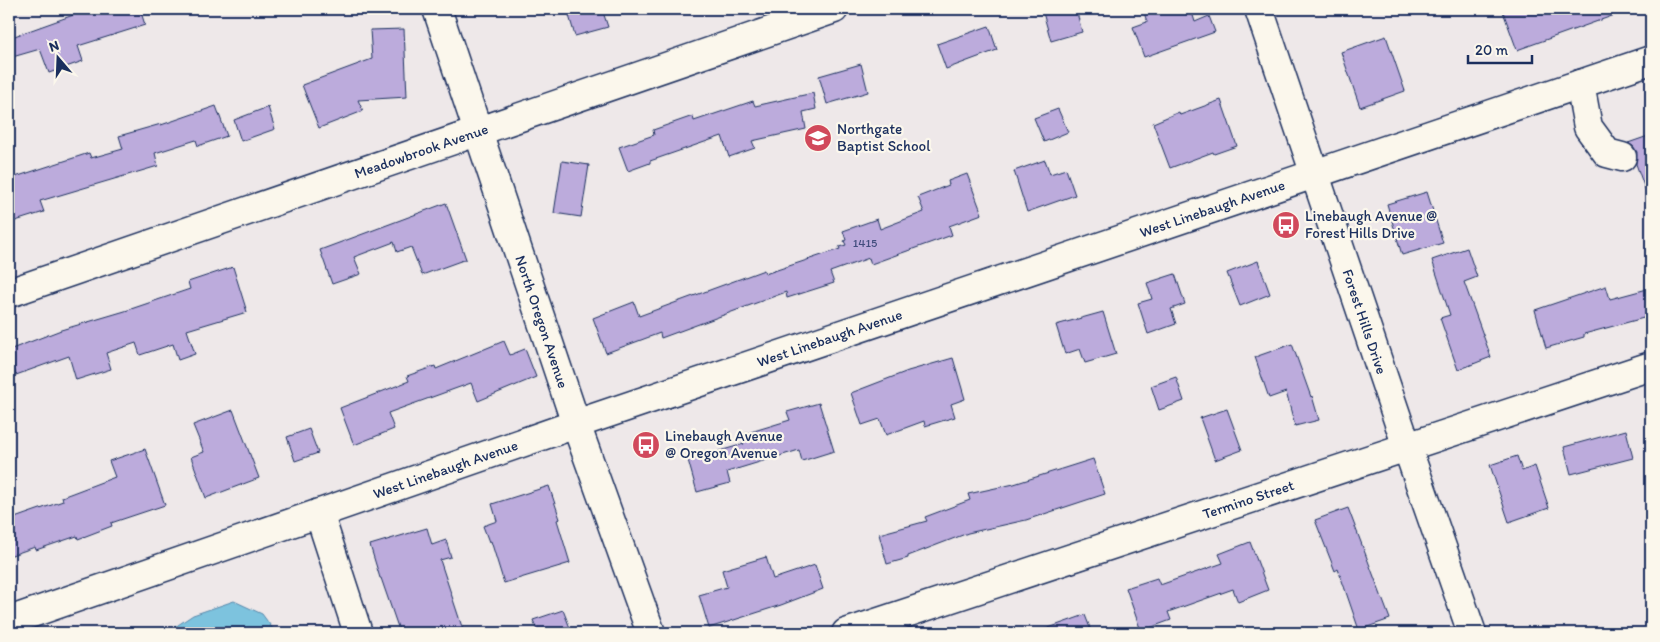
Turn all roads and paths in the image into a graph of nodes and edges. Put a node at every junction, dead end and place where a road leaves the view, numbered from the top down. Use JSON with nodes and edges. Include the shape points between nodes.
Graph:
{"nodes":[{"id":1,"x":437,"y":9,"type":"edge"},
{"id":2,"x":834,"y":9,"type":"edge"},
{"id":3,"x":1259,"y":9,"type":"edge"},
{"id":4,"x":1651,"y":60,"type":"edge"},
{"id":5,"x":1580,"y":84,"type":"junction"},
{"id":6,"x":478,"y":130,"type":"junction"},
{"id":7,"x":1622,"y":157,"type":"dead end"},
{"id":8,"x":1316,"y":174,"type":"junction"},
{"id":9,"x":9,"y":293,"type":"edge"},
{"id":10,"x":1651,"y":366,"type":"edge"},
{"id":11,"x":576,"y":424,"type":"junction"},
{"id":12,"x":1407,"y":447,"type":"junction"},
{"id":13,"x":318,"y":513,"type":"junction"},
{"id":14,"x":9,"y":621,"type":"edge"},
{"id":15,"x":358,"y":633,"type":"edge"},
{"id":16,"x":651,"y":633,"type":"edge"},
{"id":17,"x":846,"y":633,"type":"edge"},
{"id":18,"x":1472,"y":633,"type":"edge"}],
"edges":[{"from":1,"to":6,"type":"street","name":"North Oregon Avenue"},
{"from":2,"to":6,"type":"street","name":"Meadowbrook Avenue"},
{"from":3,"to":8,"type":"street","name":"Forest Hills Drive"},
{"from":4,"to":5,"type":"street","name":"West Linebaugh Avenue"},
{"from":5,"to":7,"type":"street","via":[[1588,127],[1607,153]]},
{"from":5,"to":8,"type":"street","name":"West Linebaugh Avenue"},
{"from":6,"to":9,"type":"street","name":"Meadowbrook Avenue"},
{"from":6,"to":11,"type":"street","name":"North Oregon Avenue"},
{"from":8,"to":11,"type":"street","name":"West Linebaugh Avenue"},
{"from":8,"to":12,"type":"street","name":"Forest Hills Drive"},
{"from":10,"to":12,"type":"street","name":"Termino Street"},
{"from":11,"to":13,"type":"street","name":"West Linebaugh Avenue"},
{"from":11,"to":16,"type":"street","name":"North Oregon Avenue"},
{"from":12,"to":17,"type":"street","name":"Termino Street"},
{"from":12,"to":18,"type":"street","name":"Forest Hills Drive"},
{"from":13,"to":14,"type":"street","name":"West Linebaugh Avenue"},
{"from":13,"to":15,"type":"street"}]}
